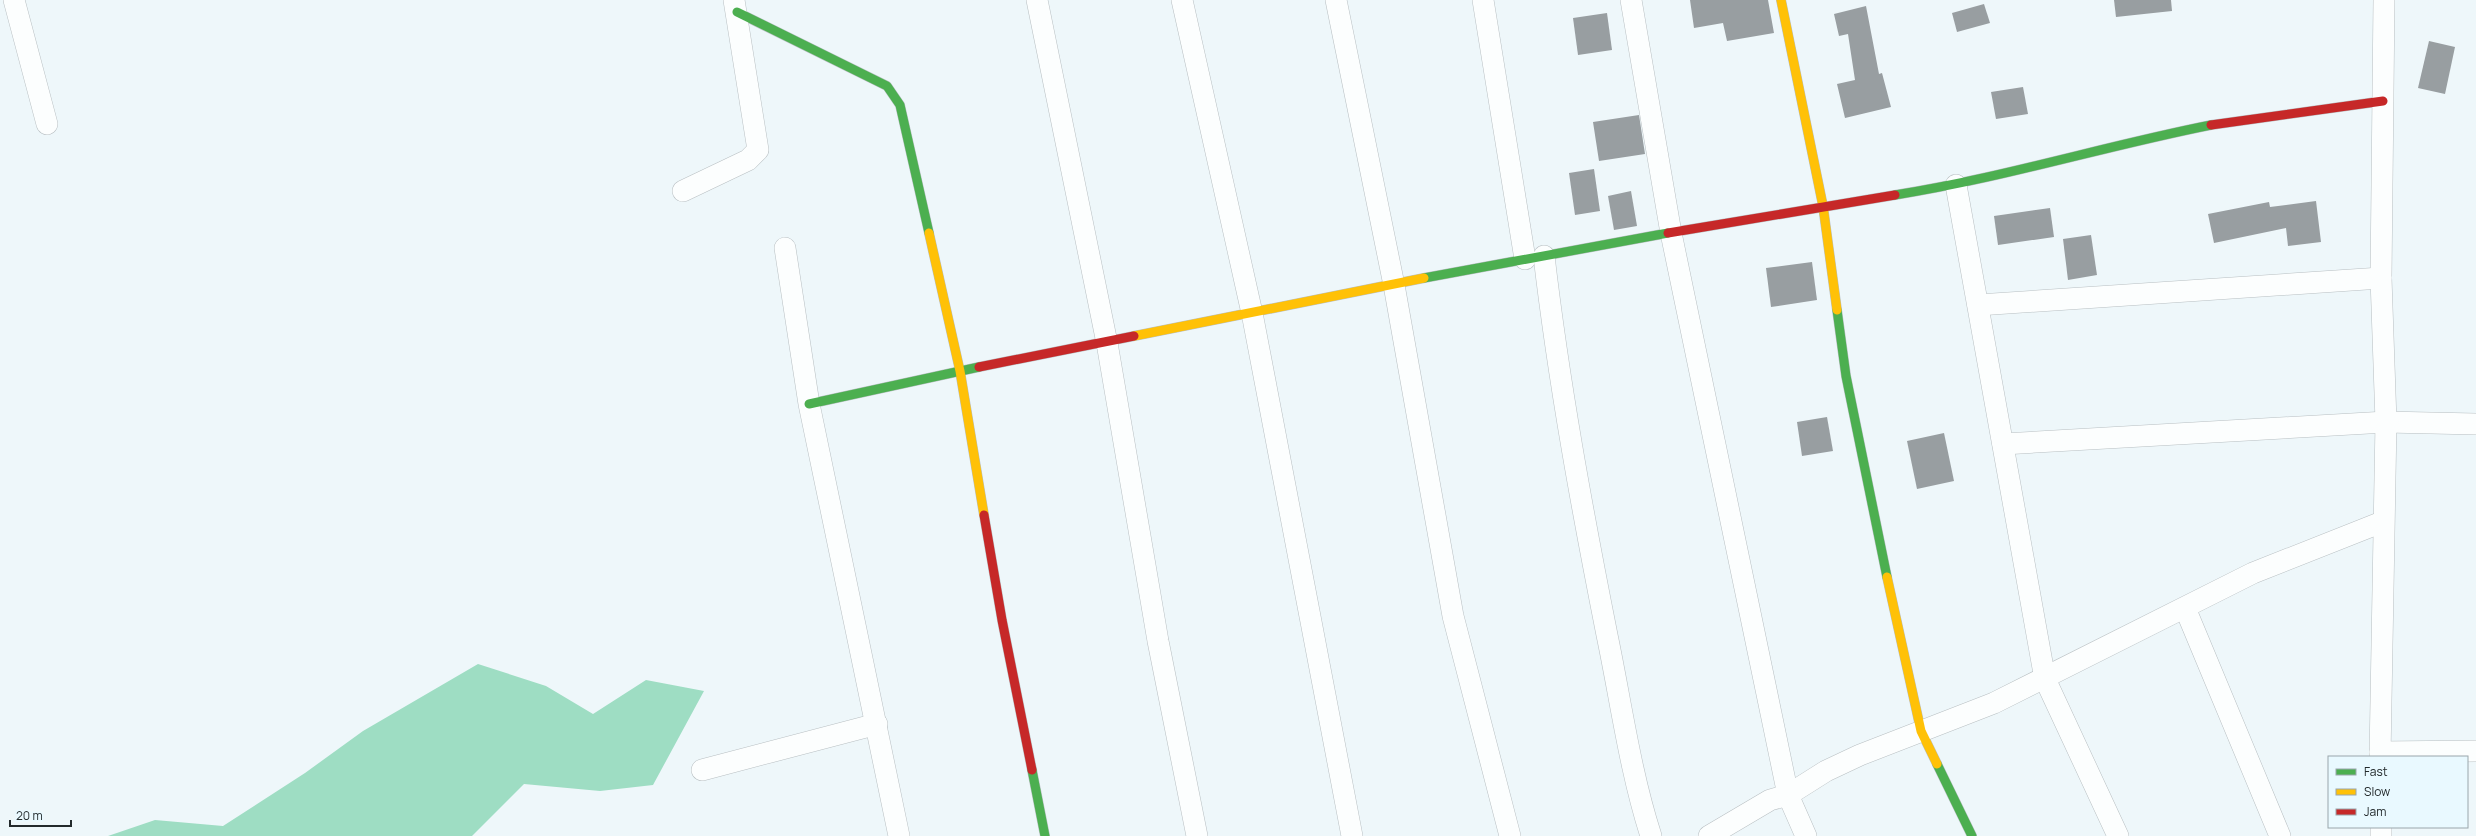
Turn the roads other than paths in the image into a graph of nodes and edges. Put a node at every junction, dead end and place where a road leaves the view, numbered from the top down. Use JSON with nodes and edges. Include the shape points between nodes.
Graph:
{"nodes":[{"id":1,"x":1037,"y":0,"type":"edge"},
{"id":2,"x":1182,"y":0,"type":"edge"},
{"id":3,"x":1336,"y":0,"type":"edge"},
{"id":4,"x":1483,"y":0,"type":"edge"},
{"id":5,"x":1631,"y":0,"type":"edge"},
{"id":6,"x":1781,"y":0,"type":"edge"},
{"id":7,"x":2384,"y":0,"type":"edge"},
{"id":8,"x":10,"y":5,"type":"edge"},
{"id":9,"x":736,"y":6,"type":"edge"},
{"id":10,"x":2383,"y":101,"type":"junction"},
{"id":11,"x":47,"y":124,"type":"dead end"},
{"id":12,"x":1956,"y":185,"type":"junction"},
{"id":13,"x":683,"y":191,"type":"dead end"},
{"id":14,"x":1823,"y":206,"type":"junction"},
{"id":15,"x":1671,"y":233,"type":"junction"},
{"id":16,"x":785,"y":248,"type":"dead end"},
{"id":17,"x":1534,"y":258,"type":"junction"},
{"id":18,"x":2381,"y":278,"type":"junction"},
{"id":19,"x":1394,"y":285,"type":"junction"},
{"id":20,"x":1978,"y":305,"type":"junction"},
{"id":21,"x":1252,"y":313,"type":"junction"},
{"id":22,"x":1107,"y":343,"type":"junction"},
{"id":23,"x":960,"y":371,"type":"junction"},
{"id":24,"x":809,"y":404,"type":"junction"},
{"id":25,"x":2386,"y":422,"type":"junction"},
{"id":26,"x":2476,"y":424,"type":"edge"},
{"id":27,"x":2003,"y":444,"type":"junction"},
{"id":28,"x":2382,"y":522,"type":"junction"},
{"id":29,"x":2185,"y":608,"type":"junction"},
{"id":30,"x":2045,"y":679,"type":"junction"},
{"id":31,"x":877,"y":724,"type":"junction"},
{"id":32,"x":1921,"y":732,"type":"junction"},
{"id":33,"x":2476,"y":751,"type":"edge"},
{"id":34,"x":2380,"y":755,"type":"edge"},
{"id":35,"x":702,"y":770,"type":"dead end"},
{"id":36,"x":1788,"y":795,"type":"junction"},
{"id":37,"x":899,"y":836,"type":"edge"},
{"id":38,"x":1046,"y":836,"type":"edge"},
{"id":39,"x":1197,"y":836,"type":"edge"},
{"id":40,"x":1352,"y":836,"type":"edge"},
{"id":41,"x":1510,"y":836,"type":"edge"},
{"id":42,"x":1651,"y":836,"type":"edge"},
{"id":43,"x":1709,"y":836,"type":"edge"},
{"id":44,"x":1806,"y":836,"type":"edge"},
{"id":45,"x":1972,"y":836,"type":"edge"},
{"id":46,"x":2118,"y":836,"type":"edge"},
{"id":47,"x":2280,"y":836,"type":"edge"}],
"edges":[{"from":1,"to":22,"type":"street"},
{"from":2,"to":21,"type":"street"},
{"from":3,"to":19,"type":"street"},
{"from":4,"to":17,"type":"street"},
{"from":5,"to":15,"type":"street"},
{"from":6,"to":14,"type":"street"},
{"from":7,"to":10,"type":"street"},
{"from":8,"to":11,"type":"street"},
{"from":9,"to":13,"type":"street","via":[[758,150],[748,160]]},
{"from":9,"to":23,"type":"street","via":[[887,86],[900,105]]},
{"from":10,"to":12,"type":"street","via":[[2213,124]]},
{"from":10,"to":18,"type":"street"},
{"from":12,"to":14,"type":"street"},
{"from":12,"to":20,"type":"street"},
{"from":14,"to":15,"type":"street"},
{"from":14,"to":32,"type":"street","via":[[1846,376]]},
{"from":15,"to":17,"type":"street"},
{"from":15,"to":36,"type":"street"},
{"from":16,"to":24,"type":"street"},
{"from":17,"to":19,"type":"street"},
{"from":17,"to":42,"type":"street","via":[[1555,350],[1578,490],[1632,762]]},
{"from":18,"to":20,"type":"street"},
{"from":18,"to":25,"type":"street"},
{"from":19,"to":21,"type":"street"},
{"from":19,"to":41,"type":"street","via":[[1453,616]]},
{"from":20,"to":27,"type":"street"},
{"from":21,"to":22,"type":"street"},
{"from":21,"to":40,"type":"street"},
{"from":22,"to":23,"type":"street"},
{"from":22,"to":39,"type":"street","via":[[1158,641]]},
{"from":23,"to":24,"type":"street"},
{"from":23,"to":38,"type":"street","via":[[1002,620]]},
{"from":24,"to":31,"type":"street"},
{"from":25,"to":26,"type":"street"},
{"from":25,"to":27,"type":"street"},
{"from":25,"to":28,"type":"street"},
{"from":27,"to":30,"type":"street"},
{"from":28,"to":29,"type":"street","via":[[2253,573]]},
{"from":28,"to":34,"type":"street"},
{"from":29,"to":30,"type":"street"},
{"from":29,"to":47,"type":"street"},
{"from":30,"to":32,"type":"street","via":[[1994,703]]},
{"from":30,"to":46,"type":"street"},
{"from":31,"to":35,"type":"street"},
{"from":31,"to":37,"type":"street"},
{"from":32,"to":36,"type":"street","via":[[1826,771]]},
{"from":32,"to":45,"type":"street"},
{"from":33,"to":34,"type":"street"},
{"from":36,"to":43,"type":"street","via":[[1770,800]]},
{"from":36,"to":44,"type":"street"}]}
